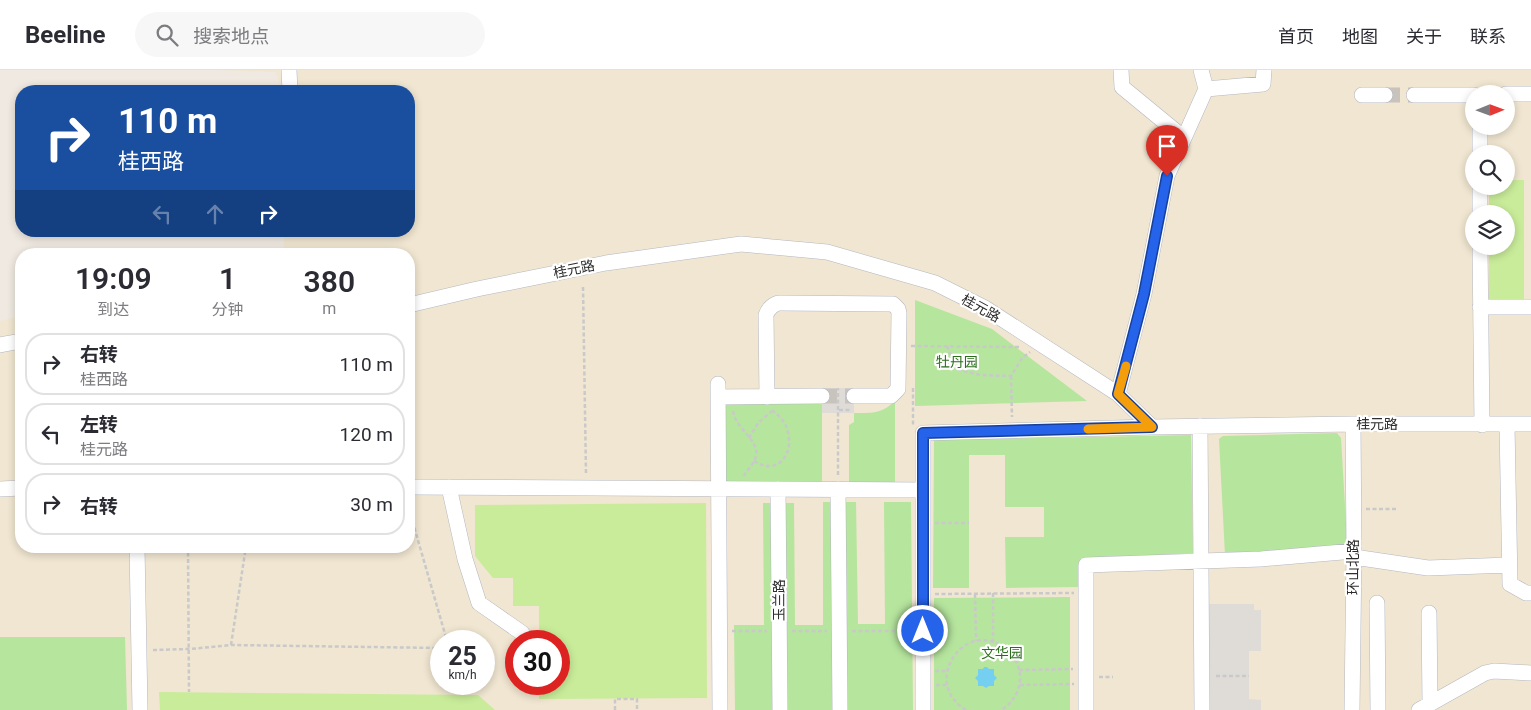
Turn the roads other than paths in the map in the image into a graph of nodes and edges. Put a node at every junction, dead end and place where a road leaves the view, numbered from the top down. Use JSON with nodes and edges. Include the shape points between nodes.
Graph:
{"nodes":[{"id":1,"x":289,"y":70,"type":"edge"},
{"id":2,"x":1121,"y":70,"type":"edge"},
{"id":3,"x":1201,"y":70,"type":"edge"},
{"id":4,"x":1264,"y":77,"type":"edge"},
{"id":5,"x":290,"y":85,"type":"edge"},
{"id":6,"x":1206,"y":88,"type":"junction"},
{"id":7,"x":1465,"y":94,"type":"edge"},
{"id":8,"x":1515,"y":94,"type":"edge"},
{"id":9,"x":1531,"y":94,"type":"edge"},
{"id":10,"x":1362,"y":95,"type":"dead end"},
{"id":11,"x":1385,"y":95,"type":"tunnel mouth"},
{"id":12,"x":1414,"y":95,"type":"tunnel mouth"},
{"id":13,"x":1184,"y":138,"type":"junction"},
{"id":14,"x":1480,"y":255,"type":"edge"},
{"id":15,"x":415,"y":304,"type":"edge"},
{"id":16,"x":1480,"y":307,"type":"junction"},
{"id":17,"x":1531,"y":307,"type":"edge"},
{"id":18,"x":15,"y":342,"type":"edge"},
{"id":19,"x":0,"y":345,"type":"edge"},
{"id":20,"x":1118,"y":394,"type":"junction"},
{"id":21,"x":822,"y":396,"type":"tunnel mouth"},
{"id":22,"x":773,"y":401,"type":"junction"},
{"id":23,"x":854,"y":403,"type":"tunnel mouth"},
{"id":24,"x":1353,"y":424,"type":"junction"},
{"id":25,"x":1531,"y":424,"type":"edge"},
{"id":26,"x":1482,"y":425,"type":"junction"},
{"id":27,"x":1507,"y":425,"type":"junction"},
{"id":28,"x":1200,"y":426,"type":"junction"},
{"id":29,"x":1152,"y":427,"type":"junction"},
{"id":30,"x":415,"y":487,"type":"edge"},
{"id":31,"x":449,"y":487,"type":"junction"},
{"id":32,"x":15,"y":488,"type":"edge"},
{"id":33,"x":0,"y":489,"type":"edge"},
{"id":34,"x":718,"y":489,"type":"junction"},
{"id":35,"x":778,"y":489,"type":"junction"},
{"id":36,"x":838,"y":489,"type":"junction"},
{"id":37,"x":923,"y":490,"type":"junction"},
{"id":38,"x":137,"y":553,"type":"edge"},
{"id":39,"x":1354,"y":554,"type":"junction"},
{"id":40,"x":1202,"y":561,"type":"junction"},
{"id":41,"x":1509,"y":565,"type":"junction"},
{"id":42,"x":1531,"y":594,"type":"edge"},
{"id":43,"x":1376,"y":603,"type":"dead end"},
{"id":44,"x":1429,"y":613,"type":"dead end"},
{"id":45,"x":516,"y":630,"type":"edge"},
{"id":46,"x":1531,"y":673,"type":"edge"},
{"id":47,"x":1425,"y":707,"type":"edge"},
{"id":48,"x":140,"y":710,"type":"edge"},
{"id":49,"x":720,"y":710,"type":"edge"},
{"id":50,"x":780,"y":710,"type":"edge"},
{"id":51,"x":840,"y":710,"type":"edge"},
{"id":52,"x":923,"y":710,"type":"edge"},
{"id":53,"x":1086,"y":710,"type":"edge"},
{"id":54,"x":1202,"y":710,"type":"edge"},
{"id":55,"x":1352,"y":710,"type":"edge"},
{"id":56,"x":1378,"y":710,"type":"edge"}],
"edges":[{"from":1,"to":5,"type":"street"},
{"from":2,"to":13,"type":"street","via":[[1122,87]]},
{"from":3,"to":6,"type":"street"},
{"from":4,"to":6,"type":"street"},
{"from":6,"to":13,"type":"street"},
{"from":7,"to":12,"type":"street"},
{"from":8,"to":9,"type":"street"},
{"from":10,"to":11,"type":"street"},
{"from":13,"to":20,"type":"street","via":[[1167,176],[1144,294]]},
{"from":14,"to":16,"type":"street"},
{"from":15,"to":20,"type":"street","name":"桂元路","via":[[606,263],[741,244],[827,252],[935,283],[985,308]]},
{"from":16,"to":17,"type":"street"},
{"from":16,"to":26,"type":"street"},
{"from":18,"to":19,"type":"street"},
{"from":20,"to":29,"type":"street","name":"桂元路"},
{"from":21,"to":22,"type":"street"},
{"from":22,"to":23,"type":"street","via":[[766,315],[775,304],[893,304],[899,313],[898,389],[891,396]]},
{"from":22,"to":34,"type":"street","via":[[723,393]]},
{"from":24,"to":26,"type":"street","name":"桂元路"},
{"from":24,"to":28,"type":"street","name":"桂元路"},
{"from":24,"to":39,"type":"street","name":"环山北路"},
{"from":25,"to":27,"type":"street","name":"桂元路"},
{"from":26,"to":27,"type":"street","name":"桂元路"},
{"from":27,"to":41,"type":"street"},
{"from":28,"to":29,"type":"street","name":"桂元路"},
{"from":28,"to":40,"type":"street"},
{"from":29,"to":37,"type":"street","via":[[923,433]]},
{"from":30,"to":31,"type":"street"},
{"from":31,"to":34,"type":"street"},
{"from":31,"to":45,"type":"street","via":[[479,604]]},
{"from":32,"to":33,"type":"street"},
{"from":34,"to":35,"type":"street"},
{"from":34,"to":49,"type":"street"},
{"from":35,"to":36,"type":"street"},
{"from":35,"to":50,"type":"street","name":"玉兰路"},
{"from":36,"to":37,"type":"street"},
{"from":36,"to":51,"type":"street"},
{"from":37,"to":52,"type":"street"},
{"from":38,"to":48,"type":"street"},
{"from":39,"to":40,"type":"street"},
{"from":39,"to":41,"type":"street","via":[[1428,568]]},
{"from":39,"to":55,"type":"street","name":"环山北路"},
{"from":40,"to":53,"type":"street","via":[[1086,564]]},
{"from":40,"to":54,"type":"street"},
{"from":41,"to":42,"type":"street","via":[[1510,584]]},
{"from":43,"to":56,"type":"street"},
{"from":44,"to":47,"type":"street"},
{"from":46,"to":47,"type":"street","via":[[1490,671]]}]}
